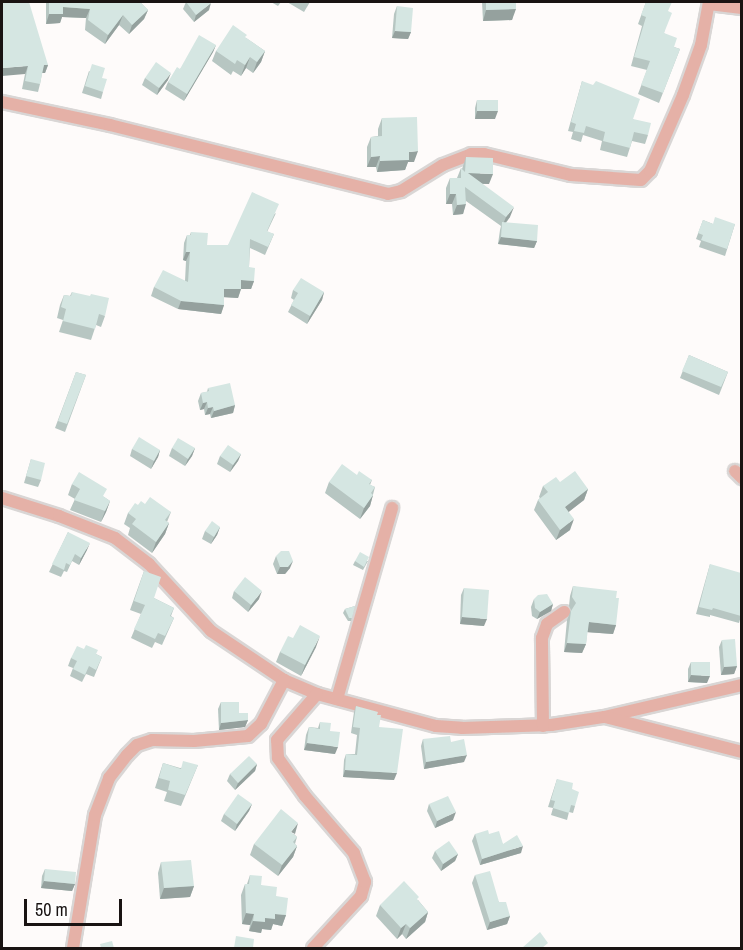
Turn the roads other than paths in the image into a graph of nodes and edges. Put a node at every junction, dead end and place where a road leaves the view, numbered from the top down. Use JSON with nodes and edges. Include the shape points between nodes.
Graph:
{"nodes":[{"id":1,"x":709,"y":2,"type":"edge"},
{"id":2,"x":741,"y":8,"type":"edge"},
{"id":3,"x":2,"y":102,"type":"edge"},
{"id":4,"x":2,"y":498,"type":"edge"},
{"id":5,"x":392,"y":508,"type":"dead end"},
{"id":6,"x":564,"y":612,"type":"dead end"},
{"id":7,"x":284,"y":680,"type":"junction"},
{"id":8,"x":740,"y":684,"type":"edge"},
{"id":9,"x":317,"y":694,"type":"junction"},
{"id":10,"x":337,"y":699,"type":"junction"},
{"id":11,"x":604,"y":717,"type":"junction"},
{"id":12,"x":543,"y":726,"type":"junction"},
{"id":13,"x":741,"y":752,"type":"edge"},
{"id":14,"x":73,"y":948,"type":"edge"},
{"id":15,"x":313,"y":948,"type":"edge"}],
"edges":[{"from":1,"to":2,"type":"street"},
{"from":1,"to":3,"type":"street","via":[[701,45],[683,96],[650,171],[641,180],[571,175],[471,154],[388,194],[100,122]]},
{"from":4,"to":7,"type":"street","via":[[115,538],[149,564],[211,631]]},
{"from":5,"to":10,"type":"street"},
{"from":6,"to":12,"type":"street","via":[[547,624],[542,638]]},
{"from":7,"to":9,"type":"street"},
{"from":7,"to":14,"type":"street","via":[[261,723],[248,736],[152,740],[137,745],[127,755],[109,778],[95,815]]},
{"from":8,"to":11,"type":"street"},
{"from":9,"to":10,"type":"street"},
{"from":9,"to":15,"type":"street","via":[[277,740],[278,758],[354,853],[365,882],[361,896]]},
{"from":10,"to":12,"type":"street","via":[[436,726]]},
{"from":11,"to":12,"type":"street"},
{"from":11,"to":13,"type":"street"}]}
